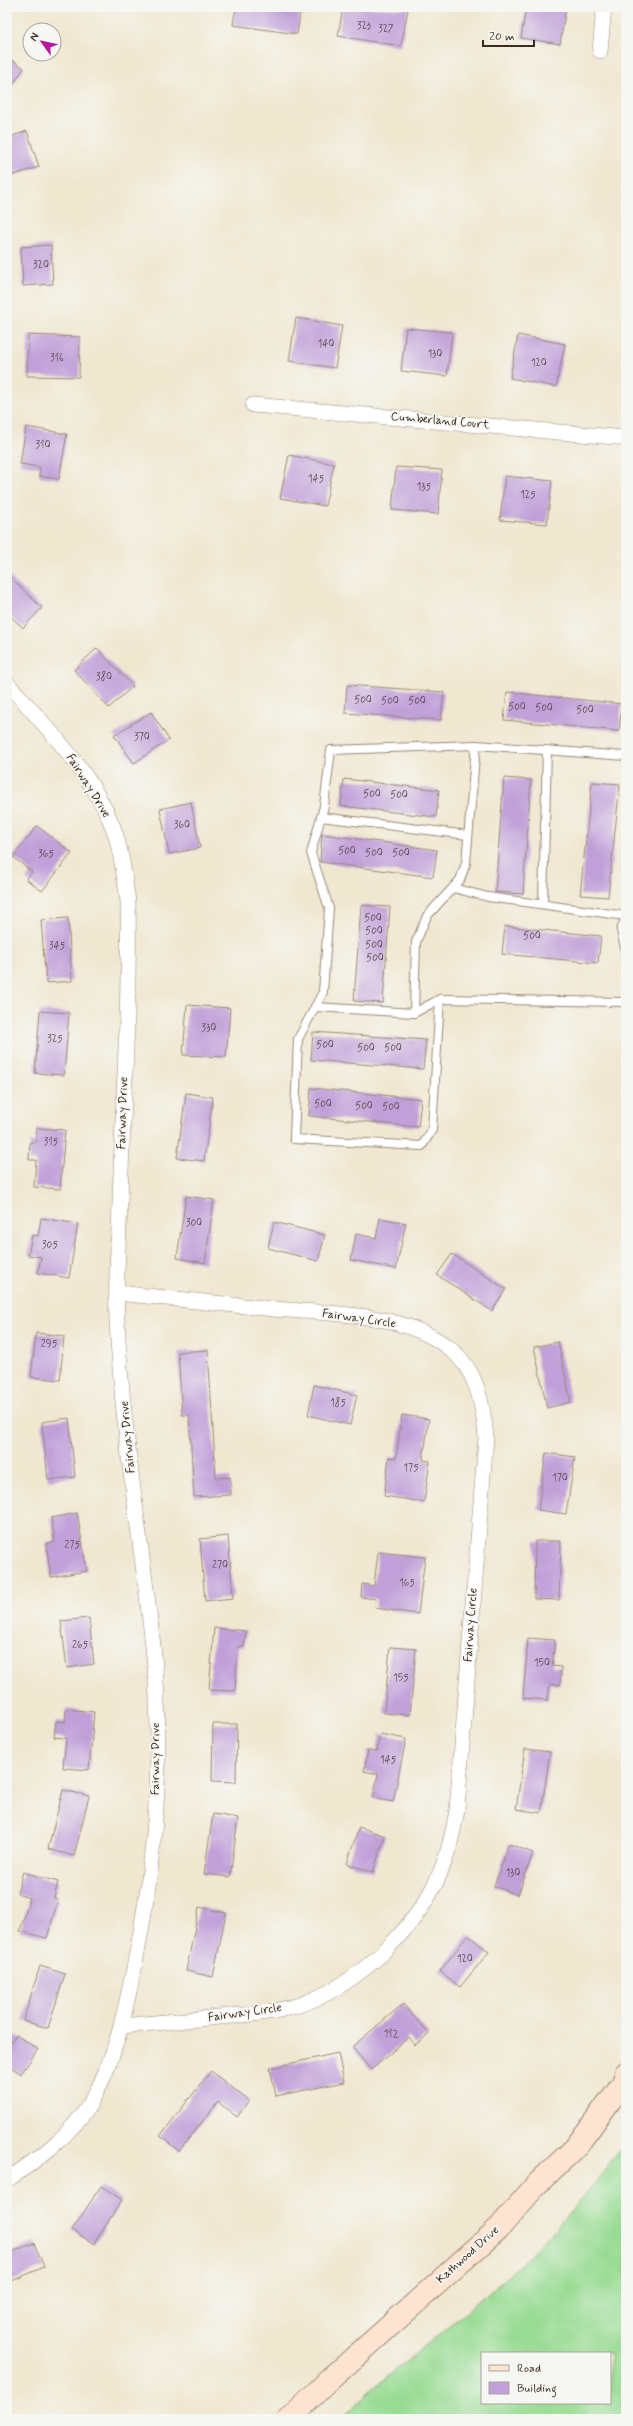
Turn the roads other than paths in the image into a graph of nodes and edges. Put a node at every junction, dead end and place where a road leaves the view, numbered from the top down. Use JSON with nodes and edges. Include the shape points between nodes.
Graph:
{"nodes":[{"id":1,"x":604,"y":7,"type":"edge"},
{"id":2,"x":600,"y":51,"type":"dead end"},
{"id":3,"x":253,"y":405,"type":"dead end"},
{"id":4,"x":626,"y":438,"type":"edge"},
{"id":5,"x":7,"y":683,"type":"edge"},
{"id":6,"x":476,"y":745,"type":"junction"},
{"id":7,"x":547,"y":750,"type":"junction"},
{"id":8,"x":626,"y":756,"type":"edge"},
{"id":9,"x":321,"y":817,"type":"junction"},
{"id":10,"x":468,"y":835,"type":"junction"},
{"id":11,"x":453,"y":888,"type":"junction"},
{"id":12,"x":543,"y":903,"type":"junction"},
{"id":13,"x":626,"y":916,"type":"edge"},
{"id":14,"x":626,"y":953,"type":"edge"},
{"id":15,"x":440,"y":999,"type":"junction"},
{"id":16,"x":626,"y":1002,"type":"edge"},
{"id":17,"x":314,"y":1007,"type":"junction"},
{"id":18,"x":414,"y":1013,"type":"junction"},
{"id":19,"x":117,"y":1293,"type":"junction"},
{"id":20,"x":122,"y":2026,"type":"junction"},
{"id":21,"x":626,"y":2073,"type":"edge"},
{"id":22,"x":7,"y":2180,"type":"edge"},
{"id":23,"x":289,"y":2419,"type":"edge"}],
"edges":[{"from":1,"to":2,"type":"street"},
{"from":3,"to":4,"type":"street","name":"Cumberland Court"},
{"from":5,"to":19,"type":"street","name":"Fairway Drive","via":[[74,759],[113,827],[122,863],[128,901],[129,937]]},
{"from":6,"to":7,"type":"lane"},
{"from":6,"to":9,"type":"lane","via":[[331,750]]},
{"from":6,"to":10,"type":"lane"},
{"from":7,"to":8,"type":"lane"},
{"from":7,"to":12,"type":"lane"},
{"from":9,"to":10,"type":"lane"},
{"from":9,"to":17,"type":"lane","via":[[311,853],[329,908],[323,992]]},
{"from":10,"to":11,"type":"lane","via":[[466,863],[460,880]]},
{"from":11,"to":12,"type":"lane","via":[[488,897]]},
{"from":11,"to":18,"type":"lane","via":[[427,916],[416,942]]},
{"from":12,"to":13,"type":"lane"},
{"from":13,"to":14,"type":"lane","via":[[622,930]]},
{"from":15,"to":16,"type":"lane"},
{"from":15,"to":17,"type":"lane","via":[[432,1130],[422,1146],[294,1139],[298,1039]]},
{"from":15,"to":18,"type":"lane"},
{"from":17,"to":18,"type":"lane"},
{"from":19,"to":20,"type":"street","name":"Fairway Drive","via":[[118,1335],[130,1468],[153,1649],[157,1759],[152,1864],[144,1919]]},
{"from":19,"to":20,"type":"street","name":"Fairway Circle","via":[[368,1318],[413,1328],[450,1348],[465,1364],[478,1389],[486,1437],[457,1810],[445,1861],[419,1909],[381,1954],[354,1977],[326,1994],[296,2006],[257,2014]]},
{"from":20,"to":22,"type":"street","name":"Fairway Drive","via":[[89,2106],[70,2130],[49,2150]]},
{"from":21,"to":23,"type":"street","name":"Kathwood Drive","via":[[623,2083],[575,2148],[537,2184],[499,2228]]}]}
